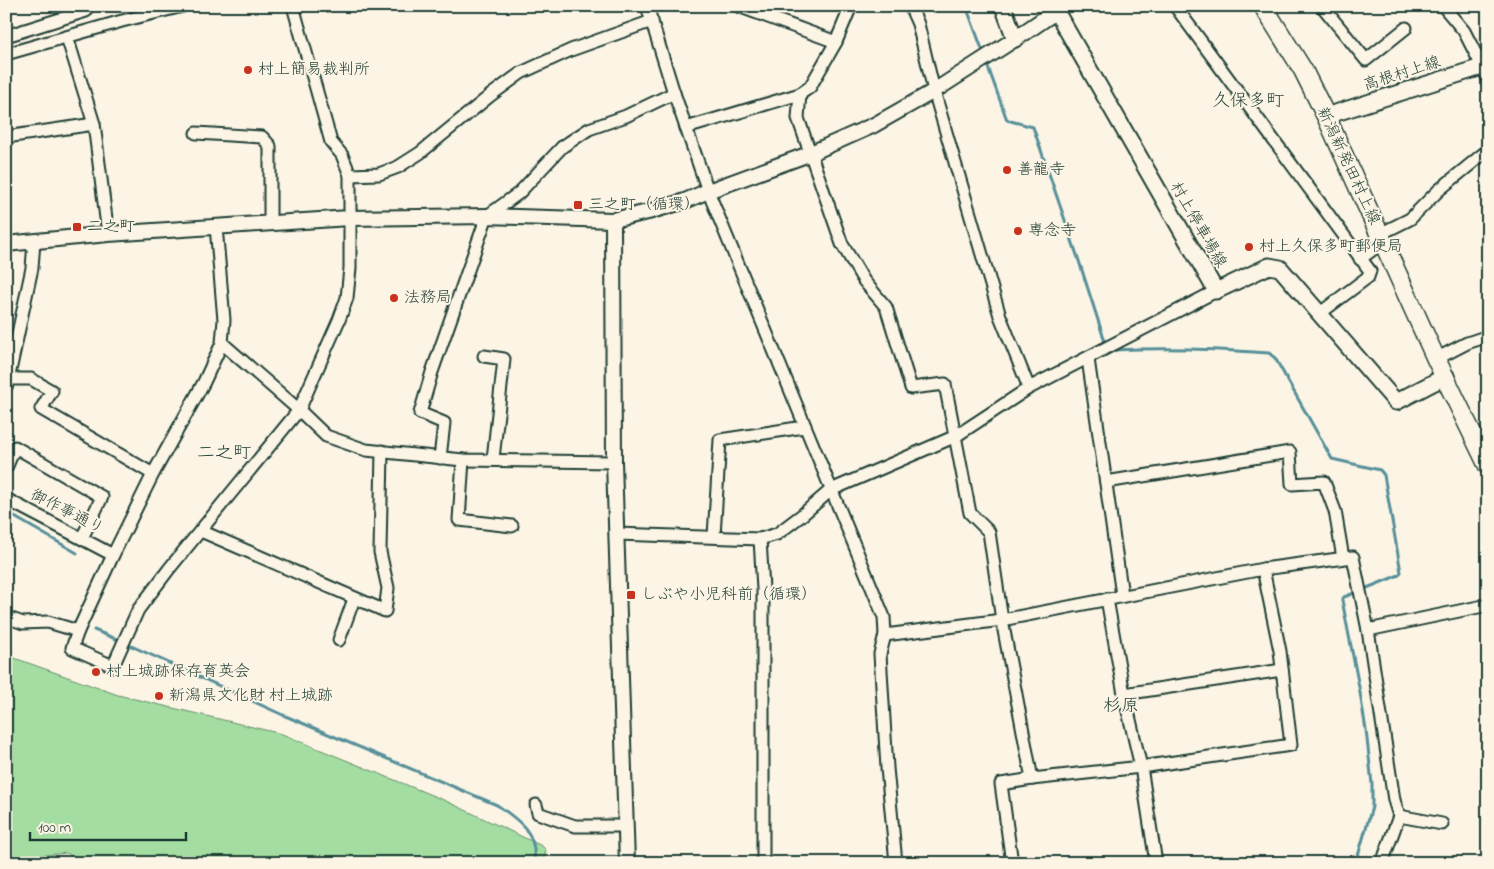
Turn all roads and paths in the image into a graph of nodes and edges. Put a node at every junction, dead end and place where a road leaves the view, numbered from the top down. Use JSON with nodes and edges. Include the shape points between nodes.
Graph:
{"nodes":[{"id":1,"x":87,"y":6,"type":"edge"},
{"id":2,"x":183,"y":6,"type":"edge"},
{"id":3,"x":293,"y":6,"type":"edge"},
{"id":4,"x":647,"y":6,"type":"edge"},
{"id":5,"x":738,"y":6,"type":"edge"},
{"id":6,"x":851,"y":6,"type":"edge"},
{"id":7,"x":910,"y":6,"type":"edge"},
{"id":8,"x":1003,"y":6,"type":"edge"},
{"id":9,"x":1175,"y":6,"type":"edge"},
{"id":10,"x":1322,"y":6,"type":"edge"},
{"id":11,"x":1443,"y":6,"type":"edge"},
{"id":12,"x":1264,"y":7,"type":"edge"},
{"id":13,"x":1059,"y":9,"type":"edge"},
{"id":14,"x":73,"y":11,"type":"edge"},
{"id":15,"x":652,"y":21,"type":"junction"},
{"id":16,"x":1406,"y":28,"type":"dead end"},
{"id":17,"x":6,"y":36,"type":"edge"},
{"id":18,"x":67,"y":37,"type":"junction"},
{"id":19,"x":1015,"y":39,"type":"junction"},
{"id":20,"x":836,"y":42,"type":"junction"},
{"id":21,"x":6,"y":54,"type":"edge"},
{"id":22,"x":1486,"y":70,"type":"edge"},
{"id":23,"x":934,"y":91,"type":"junction"},
{"id":24,"x":674,"y":93,"type":"junction"},
{"id":25,"x":800,"y":94,"type":"junction"},
{"id":26,"x":1326,"y":116,"type":"junction"},
{"id":27,"x":94,"y":124,"type":"junction"},
{"id":28,"x":686,"y":128,"type":"junction"},
{"id":29,"x":196,"y":133,"type":"dead end"},
{"id":30,"x":6,"y":137,"type":"edge"},
{"id":31,"x":1488,"y":150,"type":"edge"},
{"id":32,"x":809,"y":154,"type":"junction"},
{"id":33,"x":350,"y":175,"type":"junction"},
{"id":34,"x":708,"y":191,"type":"junction"},
{"id":35,"x":487,"y":216,"type":"junction"},
{"id":36,"x":349,"y":218,"type":"junction"},
{"id":37,"x":613,"y":220,"type":"junction"},
{"id":38,"x":270,"y":223,"type":"junction"},
{"id":39,"x":216,"y":226,"type":"junction"},
{"id":40,"x":108,"y":234,"type":"junction"},
{"id":41,"x":1381,"y":238,"type":"junction"},
{"id":42,"x":34,"y":242,"type":"junction"},
{"id":43,"x":6,"y":244,"type":"edge"},
{"id":44,"x":1360,"y":259,"type":"junction"},
{"id":45,"x":1216,"y":291,"type":"junction"},
{"id":46,"x":1320,"y":314,"type":"junction"},
{"id":47,"x":1488,"y":336,"type":"edge"},
{"id":48,"x":222,"y":343,"type":"junction"},
{"id":49,"x":484,"y":356,"type":"dead end"},
{"id":50,"x":1088,"y":359,"type":"junction"},
{"id":51,"x":1436,"y":359,"type":"junction"},
{"id":52,"x":1446,"y":376,"type":"junction"},
{"id":53,"x":7,"y":383,"type":"edge"},
{"id":54,"x":1029,"y":388,"type":"junction"},
{"id":55,"x":299,"y":410,"type":"junction"},
{"id":56,"x":804,"y":427,"type":"junction"},
{"id":57,"x":956,"y":436,"type":"junction"},
{"id":58,"x":382,"y":451,"type":"junction"},
{"id":59,"x":440,"y":458,"type":"junction"},
{"id":60,"x":463,"y":460,"type":"junction"},
{"id":61,"x":493,"y":460,"type":"junction"},
{"id":62,"x":614,"y":462,"type":"junction"},
{"id":63,"x":1488,"y":466,"type":"edge"},
{"id":64,"x":6,"y":468,"type":"edge"},
{"id":65,"x":153,"y":474,"type":"junction"},
{"id":66,"x":1106,"y":482,"type":"junction"},
{"id":67,"x":831,"y":490,"type":"junction"},
{"id":68,"x":6,"y":499,"type":"edge"},
{"id":69,"x":512,"y":526,"type":"dead end"},
{"id":70,"x":201,"y":531,"type":"junction"},
{"id":71,"x":617,"y":534,"type":"junction"},
{"id":72,"x":714,"y":536,"type":"junction"},
{"id":73,"x":82,"y":538,"type":"junction"},
{"id":74,"x":760,"y":538,"type":"junction"},
{"id":75,"x":113,"y":554,"type":"junction"},
{"id":76,"x":1343,"y":558,"type":"junction"},
{"id":77,"x":1263,"y":568,"type":"junction"},
{"id":78,"x":1122,"y":595,"type":"junction"},
{"id":79,"x":354,"y":599,"type":"junction"},
{"id":80,"x":1107,"y":599,"type":"junction"},
{"id":81,"x":1488,"y":605,"type":"edge"},
{"id":82,"x":6,"y":617,"type":"edge"},
{"id":83,"x":1002,"y":620,"type":"junction"},
{"id":84,"x":1368,"y":630,"type":"junction"},
{"id":85,"x":78,"y":632,"type":"junction"},
{"id":86,"x":885,"y":635,"type":"junction"},
{"id":87,"x":339,"y":640,"type":"dead end"},
{"id":88,"x":1282,"y":670,"type":"junction"},
{"id":89,"x":1124,"y":694,"type":"junction"},
{"id":90,"x":1141,"y":767,"type":"junction"},
{"id":91,"x":1032,"y":779,"type":"junction"},
{"id":92,"x":536,"y":805,"type":"dead end"},
{"id":93,"x":1399,"y":816,"type":"junction"},
{"id":94,"x":1442,"y":824,"type":"dead end"},
{"id":95,"x":625,"y":826,"type":"junction"},
{"id":96,"x":627,"y":863,"type":"edge"},
{"id":97,"x":763,"y":863,"type":"edge"},
{"id":98,"x":896,"y":863,"type":"edge"},
{"id":99,"x":1012,"y":863,"type":"edge"},
{"id":100,"x":1156,"y":863,"type":"edge"},
{"id":101,"x":1382,"y":863,"type":"edge"}],
"edges":[{"from":1,"to":14,"type":"street","via":[[86,11]]},
{"from":2,"to":18,"type":"street"},
{"from":3,"to":33,"type":"street","via":[[331,142],[342,155]]},
{"from":4,"to":15,"type":"street"},
{"from":5,"to":20,"type":"street"},
{"from":6,"to":20,"type":"street"},
{"from":7,"to":23,"type":"street","via":[[918,24]]},
{"from":8,"to":19,"type":"main road"},
{"from":9,"to":44,"type":"street"},
{"from":10,"to":16,"type":"street","via":[[1366,60]]},
{"from":11,"to":22,"type":"street","via":[[1464,32]]},
{"from":12,"to":26,"type":"main road","name":"新潟新発田村上線","via":[[1303,70]]},
{"from":13,"to":19,"type":"main road","name":"村上停車場線"},
{"from":13,"to":45,"type":"main road","name":"村上停車場線"},
{"from":14,"to":17,"type":"street"},
{"from":15,"to":24,"type":"street"},
{"from":15,"to":33,"type":"street","via":[[571,50],[521,73],[398,168],[379,174]]},
{"from":18,"to":21,"type":"street"},
{"from":18,"to":27,"type":"street"},
{"from":19,"to":23,"type":"street"},
{"from":20,"to":25,"type":"street","via":[[810,87]]},
{"from":22,"to":26,"type":"main road","name":"高根村上線"},
{"from":23,"to":32,"type":"street","via":[[874,125]]},
{"from":23,"to":54,"type":"street","via":[[1000,316]]},
{"from":24,"to":28,"type":"street"},
{"from":24,"to":35,"type":"street","via":[[589,129],[562,147],[519,193]]},
{"from":25,"to":28,"type":"street"},
{"from":25,"to":32,"type":"street","via":[[798,118]]},
{"from":26,"to":41,"type":"main road","name":"新潟新発田村上線"},
{"from":27,"to":30,"type":"street"},
{"from":27,"to":40,"type":"street"},
{"from":28,"to":34,"type":"street"},
{"from":29,"to":38,"type":"street","via":[[262,136],[270,146]]},
{"from":31,"to":41,"type":"street","via":[[1439,190],[1410,219]]},
{"from":32,"to":34,"type":"street"},
{"from":32,"to":57,"type":"street","via":[[842,244],[864,282],[886,308],[911,388],[945,384]]},
{"from":33,"to":36,"type":"street"},
{"from":34,"to":37,"type":"street","via":[[658,209]]},
{"from":34,"to":56,"type":"street"},
{"from":35,"to":36,"type":"street"},
{"from":35,"to":37,"type":"street"},
{"from":35,"to":59,"type":"street","via":[[420,413],[444,423]]},
{"from":36,"to":38,"type":"street"},
{"from":36,"to":55,"type":"street","via":[[347,298]]},
{"from":37,"to":62,"type":"street"},
{"from":38,"to":39,"type":"street"},
{"from":39,"to":40,"type":"street"},
{"from":39,"to":48,"type":"street","via":[[224,320]]},
{"from":40,"to":42,"type":"street"},
{"from":41,"to":44,"type":"street"},
{"from":41,"to":51,"type":"main road","name":"新潟新発田村上線"},
{"from":42,"to":43,"type":"street"},
{"from":42,"to":53,"type":"street","via":[[32,268]]},
{"from":44,"to":46,"type":"street","via":[[1370,271],[1368,277]]},
{"from":45,"to":46,"type":"main road","name":"村上停車場線","via":[[1269,266],[1280,268]]},
{"from":45,"to":50,"type":"street"},
{"from":46,"to":52,"type":"main road","name":"村上停車場線","via":[[1396,402]]},
{"from":47,"to":51,"type":"street"},
{"from":48,"to":55,"type":"street"},
{"from":48,"to":65,"type":"street"},
{"from":49,"to":61,"type":"street","via":[[504,358]]},
{"from":50,"to":54,"type":"street"},
{"from":50,"to":66,"type":"street"},
{"from":51,"to":52,"type":"main road","name":"新潟新発田村上線"},
{"from":52,"to":63,"type":"main road","name":"新潟新発田村上線"},
{"from":53,"to":65,"type":"street","via":[[31,379],[52,391],[40,409]]},
{"from":54,"to":57,"type":"street"},
{"from":55,"to":58,"type":"street","via":[[326,436],[366,450]]},
{"from":55,"to":70,"type":"street"},
{"from":56,"to":67,"type":"street"},
{"from":56,"to":72,"type":"street","via":[[720,440]]},
{"from":57,"to":67,"type":"street"},
{"from":57,"to":83,"type":"street","via":[[970,513],[988,532]]},
{"from":58,"to":59,"type":"street"},
{"from":58,"to":79,"type":"street","via":[[380,552],[388,588],[385,611]]},
{"from":59,"to":60,"type":"street"},
{"from":60,"to":61,"type":"street"},
{"from":60,"to":69,"type":"street","via":[[459,520]]},
{"from":61,"to":62,"type":"street"},
{"from":62,"to":71,"type":"street"},
{"from":64,"to":73,"type":"street","via":[[15,447],[102,497]]},
{"from":65,"to":75,"type":"street"},
{"from":66,"to":76,"type":"street","via":[[1290,452],[1292,484],[1324,482],[1334,510]]},
{"from":66,"to":78,"type":"street"},
{"from":67,"to":74,"type":"street","via":[[776,534]]},
{"from":67,"to":86,"type":"street","via":[[884,617]]},
{"from":68,"to":73,"type":"street","name":"御作事通り"},
{"from":70,"to":79,"type":"street"},
{"from":70,"to":85,"type":"street","via":[[138,610],[113,666],[72,648]]},
{"from":71,"to":72,"type":"street"},
{"from":71,"to":95,"type":"street"},
{"from":72,"to":74,"type":"street"},
{"from":73,"to":75,"type":"street","name":"御作事通り"},
{"from":74,"to":97,"type":"street","via":[[764,589]]},
{"from":75,"to":85,"type":"street"},
{"from":76,"to":77,"type":"street"},
{"from":76,"to":84,"type":"street","via":[[1353,556]]},
{"from":77,"to":78,"type":"street"},
{"from":77,"to":88,"type":"street"},
{"from":78,"to":80,"type":"street"},
{"from":79,"to":87,"type":"street"},
{"from":80,"to":83,"type":"street"},
{"from":80,"to":89,"type":"street"},
{"from":81,"to":84,"type":"street"},
{"from":82,"to":85,"type":"street","via":[[23,623],[48,622]]},
{"from":83,"to":86,"type":"street"},
{"from":83,"to":91,"type":"street"},
{"from":84,"to":93,"type":"street"},
{"from":86,"to":98,"type":"street","via":[[880,654]]},
{"from":88,"to":89,"type":"street"},
{"from":88,"to":90,"type":"street","via":[[1291,746]]},
{"from":89,"to":90,"type":"street"},
{"from":90,"to":91,"type":"street"},
{"from":90,"to":100,"type":"street"},
{"from":91,"to":99,"type":"street","via":[[1001,784]]},
{"from":92,"to":95,"type":"street","via":[[538,812],[575,826]]},
{"from":93,"to":94,"type":"street"},
{"from":93,"to":101,"type":"street"},
{"from":95,"to":96,"type":"street"}]}
